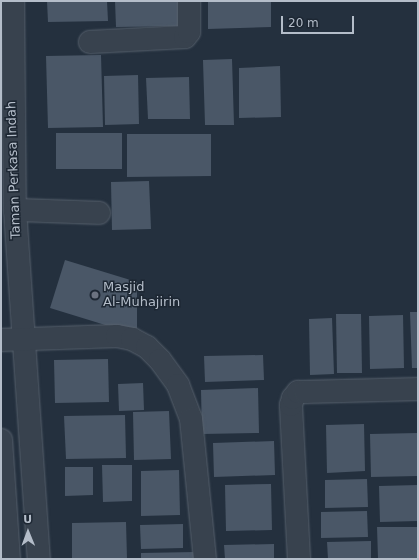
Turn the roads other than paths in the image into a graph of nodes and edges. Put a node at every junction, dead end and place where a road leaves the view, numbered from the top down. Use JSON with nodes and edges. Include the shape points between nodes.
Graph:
{"nodes":[{"id":1,"x":13,"y":1,"type":"edge"},
{"id":2,"x":189,"y":1,"type":"edge"},
{"id":3,"x":90,"y":42,"type":"dead end"},
{"id":4,"x":6,"y":137,"type":"edge"},
{"id":5,"x":14,"y":210,"type":"junction"},
{"id":6,"x":99,"y":213,"type":"dead end"},
{"id":7,"x":11,"y":339,"type":"edge"},
{"id":8,"x":418,"y":389,"type":"edge"},
{"id":9,"x":1,"y":440,"type":"edge"},
{"id":10,"x":9,"y":559,"type":"edge"},
{"id":11,"x":39,"y":559,"type":"edge"},
{"id":12,"x":205,"y":559,"type":"edge"},
{"id":13,"x":299,"y":559,"type":"edge"}],
"edges":[{"from":1,"to":4,"type":"street","name":"Taman Perkasa Indah"},
{"from":2,"to":3,"type":"street","via":[[189,32],[185,36]]},
{"from":4,"to":5,"type":"street","name":"Taman Perkasa Indah"},
{"from":5,"to":6,"type":"street"},
{"from":5,"to":7,"type":"street","name":"Taman Perkasa Indah"},
{"from":7,"to":11,"type":"street","name":"Taman Perkasa Indah"},
{"from":7,"to":12,"type":"street","via":[[117,336],[132,339],[147,347],[160,360],[178,385],[191,419]]},
{"from":8,"to":13,"type":"street","via":[[298,392],[291,405]]},
{"from":9,"to":10,"type":"street"}]}
